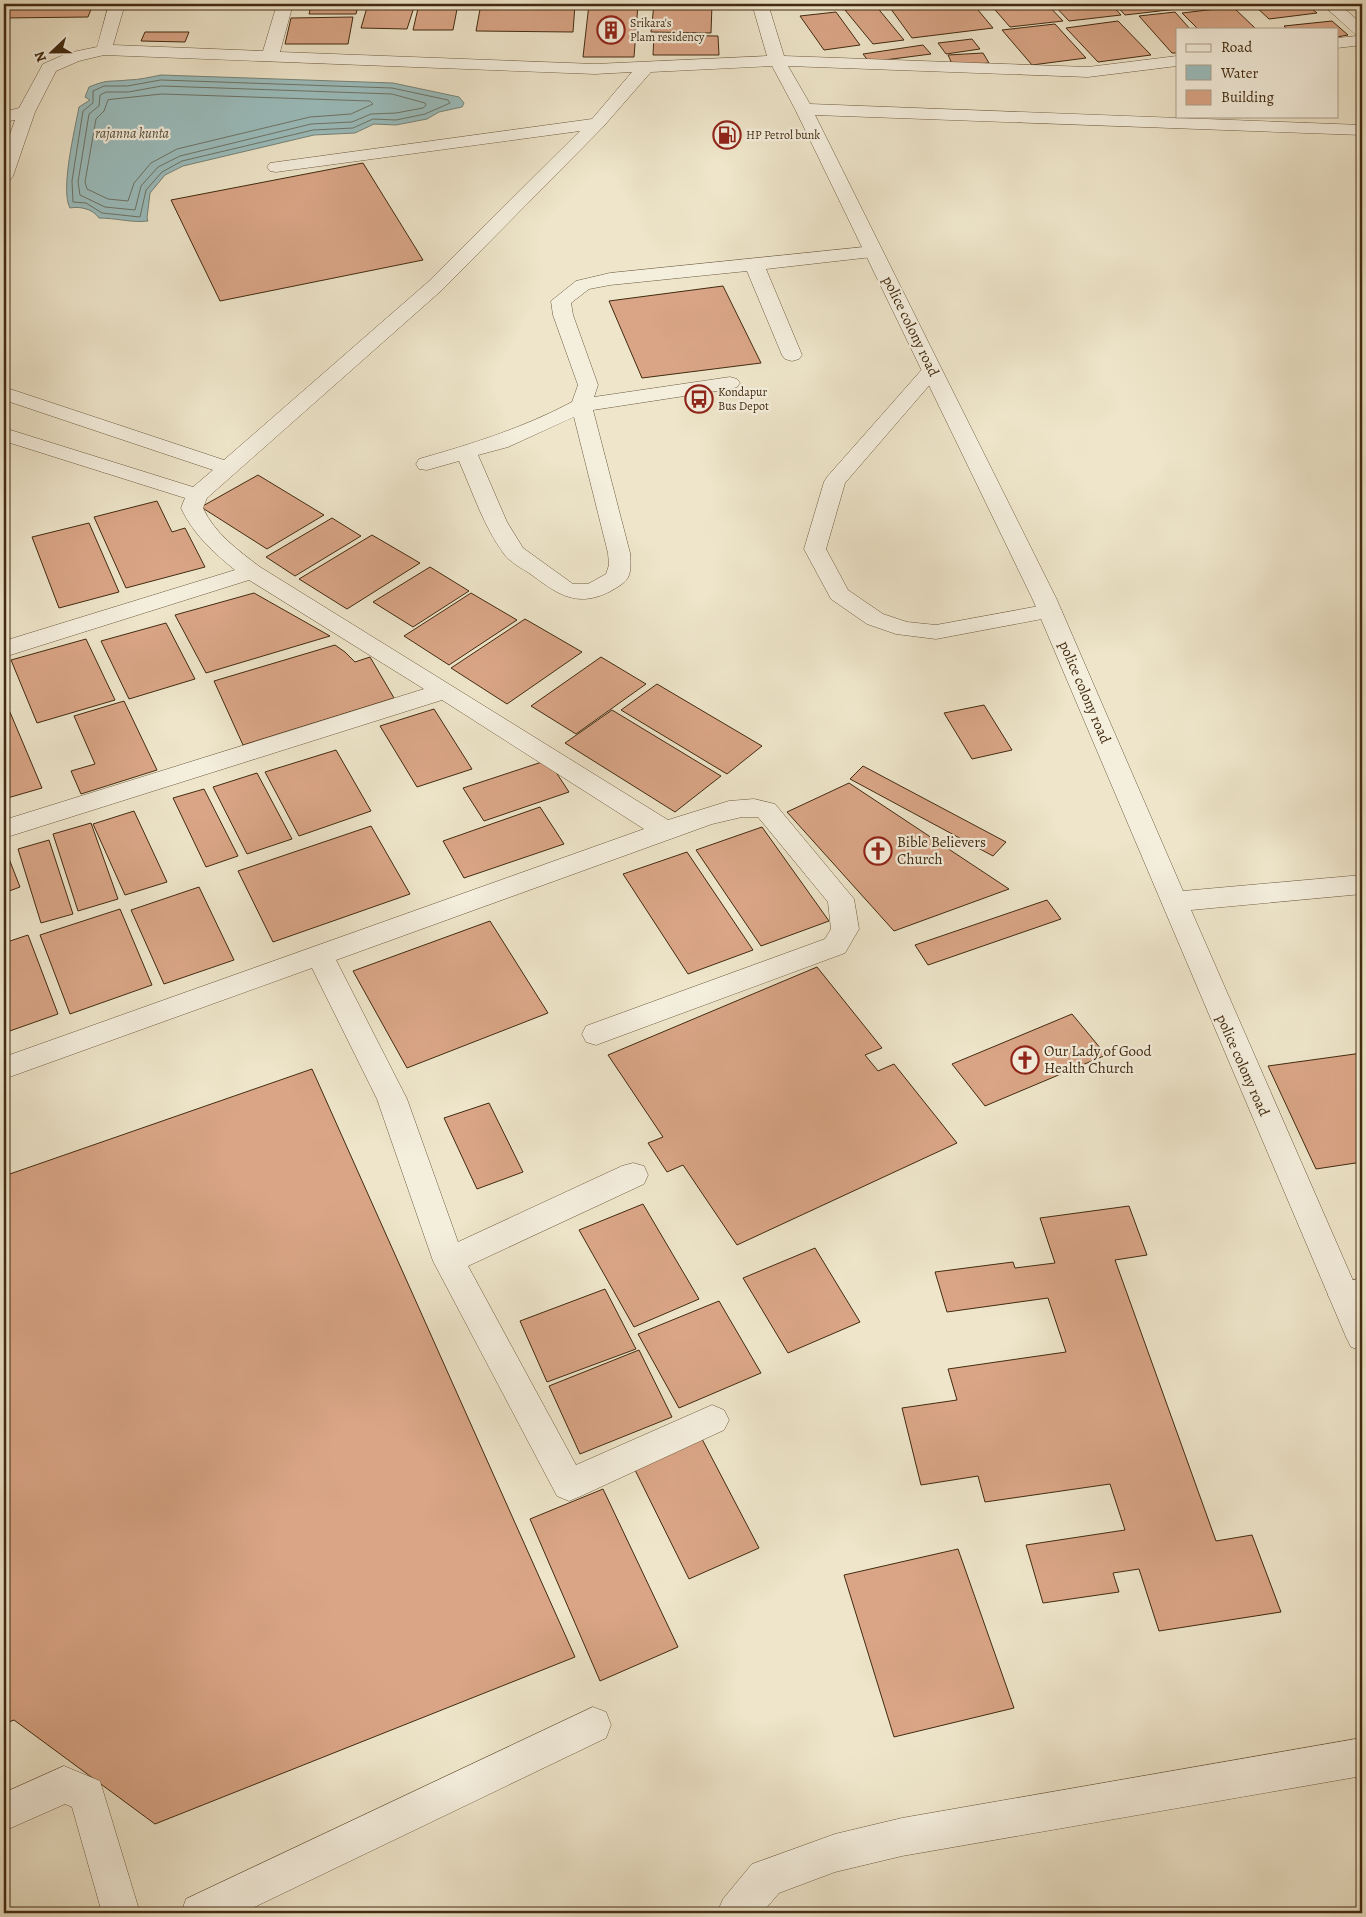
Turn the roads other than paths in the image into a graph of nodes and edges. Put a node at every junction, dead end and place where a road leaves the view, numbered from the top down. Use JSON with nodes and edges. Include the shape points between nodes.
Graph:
{"nodes":[{"id":1,"x":117,"y":4,"type":"edge"},
{"id":2,"x":285,"y":4,"type":"edge"},
{"id":3,"x":765,"y":4,"type":"edge"},
{"id":4,"x":1330,"y":4,"type":"edge"},
{"id":5,"x":1362,"y":32,"type":"edge"},
{"id":6,"x":1362,"y":40,"type":"edge"},
{"id":7,"x":1338,"y":43,"type":"edge"},
{"id":8,"x":104,"y":50,"type":"junction"},
{"id":9,"x":270,"y":57,"type":"junction"},
{"id":10,"x":777,"y":61,"type":"junction"},
{"id":11,"x":1176,"y":61,"type":"edge"},
{"id":12,"x":646,"y":68,"type":"junction"},
{"id":13,"x":804,"y":109,"type":"junction"},
{"id":14,"x":26,"y":112,"type":"junction"},
{"id":15,"x":4,"y":117,"type":"edge"},
{"id":16,"x":597,"y":122,"type":"junction"},
{"id":17,"x":1362,"y":130,"type":"edge"},
{"id":18,"x":276,"y":167,"type":"dead end"},
{"id":19,"x":4,"y":176,"type":"edge"},
{"id":20,"x":874,"y":252,"type":"junction"},
{"id":21,"x":754,"y":264,"type":"junction"},
{"id":22,"x":792,"y":355,"type":"dead end"},
{"id":23,"x":932,"y":370,"type":"junction"},
{"id":24,"x":730,"y":383,"type":"dead end"},
{"id":25,"x":4,"y":393,"type":"edge"},
{"id":26,"x":581,"y":405,"type":"junction"},
{"id":27,"x":91,"y":422,"type":"junction"},
{"id":28,"x":10,"y":440,"type":"edge"},
{"id":29,"x":466,"y":452,"type":"junction"},
{"id":30,"x":427,"y":464,"type":"dead end"},
{"id":31,"x":228,"y":468,"type":"junction"},
{"id":32,"x":197,"y":495,"type":"junction"},
{"id":33,"x":252,"y":572,"type":"junction"},
{"id":34,"x":1050,"y":612,"type":"junction"},
{"id":35,"x":4,"y":649,"type":"edge"},
{"id":36,"x":445,"y":691,"type":"junction"},
{"id":37,"x":4,"y":829,"type":"edge"},
{"id":38,"x":666,"y":831,"type":"junction"},
{"id":39,"x":1362,"y":884,"type":"edge"},
{"id":40,"x":1174,"y":902,"type":"junction"},
{"id":41,"x":319,"y":954,"type":"junction"},
{"id":42,"x":596,"y":1034,"type":"dead end"},
{"id":43,"x":4,"y":1068,"type":"edge"},
{"id":44,"x":633,"y":1175,"type":"dead end"},
{"id":45,"x":449,"y":1261,"type":"junction"},
{"id":46,"x":1353,"y":1293,"type":"edge"},
{"id":47,"x":1362,"y":1337,"type":"edge"},
{"id":48,"x":712,"y":1420,"type":"dead end"},
{"id":49,"x":593,"y":1725,"type":"dead end"},
{"id":50,"x":1362,"y":1757,"type":"edge"},
{"id":51,"x":4,"y":1812,"type":"edge"},
{"id":52,"x":121,"y":1913,"type":"edge"},
{"id":53,"x":200,"y":1913,"type":"edge"},
{"id":54,"x":737,"y":1913,"type":"edge"}],
"edges":[{"from":1,"to":8,"type":"street"},
{"from":2,"to":9,"type":"street"},
{"from":3,"to":10,"type":"street"},
{"from":4,"to":5,"type":"street"},
{"from":6,"to":7,"type":"street"},
{"from":8,"to":9,"type":"street"},
{"from":8,"to":14,"type":"street","via":[[74,57],[49,68]]},
{"from":9,"to":12,"type":"street"},
{"from":10,"to":11,"type":"street","via":[[1088,72]]},
{"from":10,"to":12,"type":"street"},
{"from":10,"to":13,"type":"street","name":"police colony road"},
{"from":12,"to":16,"type":"street"},
{"from":13,"to":17,"type":"street"},
{"from":13,"to":20,"type":"street","name":"police colony road"},
{"from":14,"to":15,"type":"street"},
{"from":14,"to":19,"type":"street"},
{"from":16,"to":18,"type":"street"},
{"from":16,"to":31,"type":"street","via":[[435,286]]},
{"from":20,"to":21,"type":"street"},
{"from":20,"to":23,"type":"street","name":"police colony road"},
{"from":21,"to":22,"type":"street"},
{"from":21,"to":26,"type":"street","via":[[610,279],[583,285],[560,301],[588,384]]},
{"from":23,"to":34,"type":"street","name":"police colony road"},
{"from":23,"to":34,"type":"street","via":[[835,482],[815,549],[839,594],[874,619],[904,629],[936,632]]},
{"from":24,"to":26,"type":"street"},
{"from":25,"to":27,"type":"street"},
{"from":26,"to":29,"type":"street","via":[[500,442]]},
{"from":26,"to":29,"type":"street","via":[[620,559],[617,578],[596,589],[584,592],[567,590],[514,552],[496,522]]},
{"from":27,"to":28,"type":"street"},
{"from":27,"to":31,"type":"street"},
{"from":28,"to":32,"type":"street"},
{"from":29,"to":30,"type":"street"},
{"from":31,"to":32,"type":"street"},
{"from":32,"to":33,"type":"street","via":[[192,508],[197,519],[219,546]]},
{"from":33,"to":35,"type":"street"},
{"from":33,"to":36,"type":"street"},
{"from":34,"to":40,"type":"street","name":"police colony road"},
{"from":36,"to":37,"type":"street"},
{"from":36,"to":38,"type":"street"},
{"from":38,"to":41,"type":"street"},
{"from":38,"to":42,"type":"street","via":[[741,806],[766,810],[841,899],[845,929],[835,946]]},
{"from":39,"to":40,"type":"street"},
{"from":40,"to":46,"type":"street","name":"police colony road"},
{"from":41,"to":43,"type":"street"},
{"from":41,"to":45,"type":"street","via":[[392,1100]]},
{"from":44,"to":45,"type":"street"},
{"from":45,"to":48,"type":"street","via":[[569,1485]]},
{"from":46,"to":47,"type":"street","name":"police colony road"},
{"from":49,"to":53,"type":"street"},
{"from":50,"to":54,"type":"street","via":[[902,1837],[835,1853],[766,1878]]},
{"from":51,"to":52,"type":"street","via":[[64,1785],[87,1794]]}]}
